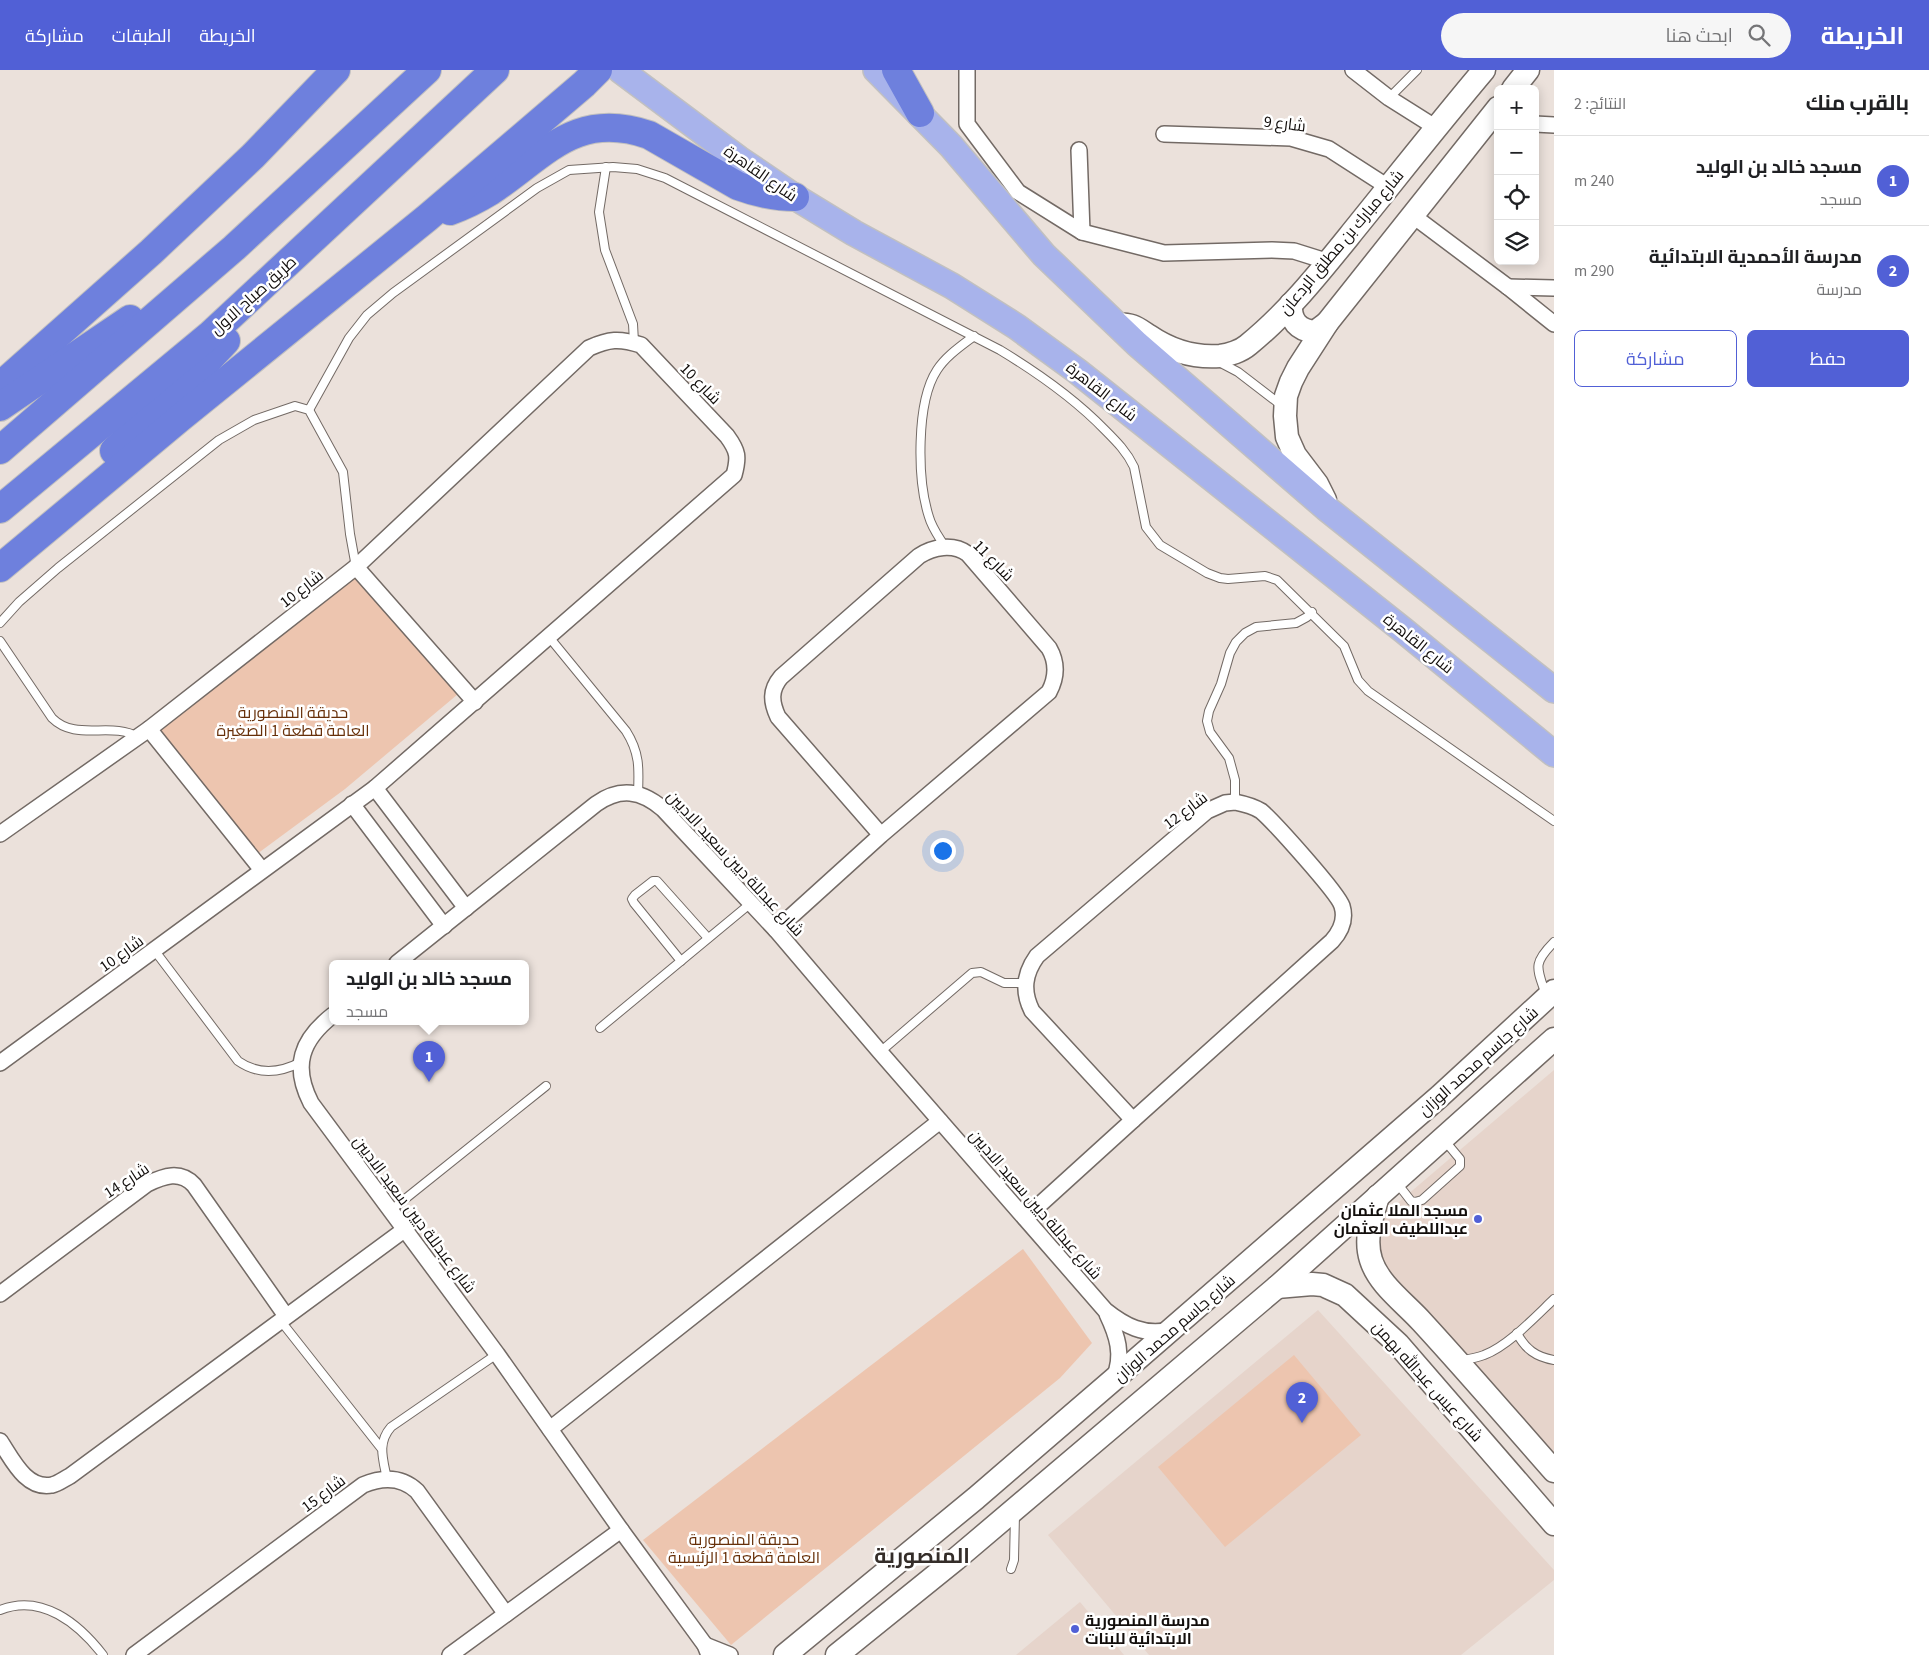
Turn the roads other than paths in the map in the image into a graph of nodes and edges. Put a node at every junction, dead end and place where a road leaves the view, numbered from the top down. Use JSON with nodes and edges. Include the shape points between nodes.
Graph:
{"nodes":[{"id":1,"x":319,"y":70,"type":"edge"},
{"id":2,"x":336,"y":70,"type":"edge"},
{"id":3,"x":427,"y":70,"type":"edge"},
{"id":4,"x":495,"y":70,"type":"edge"},
{"id":5,"x":598,"y":70,"type":"edge"},
{"id":6,"x":620,"y":70,"type":"edge"},
{"id":7,"x":876,"y":70,"type":"edge"},
{"id":8,"x":896,"y":70,"type":"edge"},
{"id":9,"x":967,"y":70,"type":"edge"},
{"id":10,"x":1353,"y":70,"type":"edge"},
{"id":11,"x":1416,"y":70,"type":"edge"},
{"id":12,"x":1484,"y":70,"type":"edge"},
{"id":13,"x":1528,"y":70,"type":"edge"},
{"id":14,"x":1516,"y":85,"type":"edge"},
{"id":15,"x":1389,"y":98,"type":"junction"},
{"id":16,"x":920,"y":113,"type":"junction"},
{"id":17,"x":1494,"y":118,"type":"edge"},
{"id":18,"x":1539,"y":124,"type":"edge"},
{"id":19,"x":1554,"y":125,"type":"edge"},
{"id":20,"x":1436,"y":127,"type":"junction"},
{"id":21,"x":1164,"y":134,"type":"dead end"},
{"id":22,"x":1079,"y":150,"type":"dead end"},
{"id":23,"x":253,"y":156,"type":"junction"},
{"id":24,"x":606,"y":167,"type":"junction"},
{"id":25,"x":1388,"y":187,"type":"junction"},
{"id":26,"x":794,"y":197,"type":"junction"},
{"id":27,"x":1412,"y":216,"type":"junction"},
{"id":28,"x":427,"y":218,"type":"junction"},
{"id":29,"x":1082,"y":232,"type":"junction"},
{"id":30,"x":313,"y":241,"type":"junction"},
{"id":31,"x":234,"y":248,"type":"junction"},
{"id":32,"x":1328,"y":262,"type":"junction"},
{"id":33,"x":1508,"y":286,"type":"junction"},
{"id":34,"x":1554,"y":288,"type":"edge"},
{"id":35,"x":1291,"y":304,"type":"junction"},
{"id":36,"x":1327,"y":323,"type":"junction"},
{"id":37,"x":1115,"y":324,"type":"junction"},
{"id":38,"x":1554,"y":324,"type":"edge"},
{"id":39,"x":974,"y":336,"type":"junction"},
{"id":40,"x":634,"y":342,"type":"junction"},
{"id":41,"x":1208,"y":356,"type":"junction"},
{"id":42,"x":0,"y":386,"type":"edge"},
{"id":43,"x":0,"y":407,"type":"edge"},
{"id":44,"x":308,"y":410,"type":"junction"},
{"id":45,"x":1285,"y":416,"type":"junction"},
{"id":46,"x":0,"y":450,"type":"edge"},
{"id":47,"x":0,"y":508,"type":"edge"},
{"id":48,"x":1326,"y":508,"type":"junction"},
{"id":49,"x":945,"y":547,"type":"junction"},
{"id":50,"x":0,"y":558,"type":"edge"},
{"id":51,"x":356,"y":566,"type":"junction"},
{"id":52,"x":0,"y":568,"type":"edge"},
{"id":53,"x":1312,"y":612,"type":"junction"},
{"id":54,"x":0,"y":623,"type":"edge"},
{"id":55,"x":549,"y":637,"type":"junction"},
{"id":56,"x":0,"y":641,"type":"edge"},
{"id":57,"x":1554,"y":690,"type":"edge"},
{"id":58,"x":475,"y":702,"type":"junction"},
{"id":59,"x":144,"y":733,"type":"junction"},
{"id":60,"x":1554,"y":754,"type":"edge"},
{"id":61,"x":375,"y":788,"type":"junction"},
{"id":62,"x":638,"y":794,"type":"junction"},
{"id":63,"x":1235,"y":802,"type":"junction"},
{"id":64,"x":352,"y":804,"type":"junction"},
{"id":65,"x":1554,"y":821,"type":"edge"},
{"id":66,"x":0,"y":834,"type":"edge"},
{"id":67,"x":881,"y":836,"type":"junction"},
{"id":68,"x":262,"y":870,"type":"junction"},
{"id":69,"x":751,"y":903,"type":"junction"},
{"id":70,"x":466,"y":908,"type":"junction"},
{"id":71,"x":444,"y":926,"type":"junction"},
{"id":72,"x":776,"y":930,"type":"junction"},
{"id":73,"x":708,"y":938,"type":"junction"},
{"id":74,"x":1554,"y":942,"type":"edge"},
{"id":75,"x":155,"y":951,"type":"junction"},
{"id":76,"x":401,"y":960,"type":"edge"},
{"id":77,"x":681,"y":961,"type":"junction"},
{"id":78,"x":1025,"y":983,"type":"junction"},
{"id":79,"x":1550,"y":994,"type":"edge"},
{"id":80,"x":329,"y":1019,"type":"edge"},
{"id":81,"x":600,"y":1028,"type":"dead end"},
{"id":82,"x":1498,"y":1045,"type":"junction"},
{"id":83,"x":1551,"y":1045,"type":"edge"},
{"id":84,"x":880,"y":1052,"type":"junction"},
{"id":85,"x":301,"y":1062,"type":"junction"},
{"id":86,"x":0,"y":1064,"type":"edge"},
{"id":87,"x":1520,"y":1070,"type":"junction"},
{"id":88,"x":546,"y":1086,"type":"dead end"},
{"id":89,"x":1133,"y":1120,"type":"junction"},
{"id":90,"x":940,"y":1121,"type":"junction"},
{"id":91,"x":1443,"y":1138,"type":"junction"},
{"id":92,"x":1396,"y":1181,"type":"junction"},
{"id":93,"x":1378,"y":1196,"type":"junction"},
{"id":94,"x":390,"y":1211,"type":"junction"},
{"id":95,"x":1025,"y":1218,"type":"junction"},
{"id":96,"x":404,"y":1230,"type":"junction"},
{"id":97,"x":1277,"y":1287,"type":"junction"},
{"id":98,"x":0,"y":1294,"type":"edge"},
{"id":99,"x":1554,"y":1299,"type":"edge"},
{"id":100,"x":1105,"y":1310,"type":"junction"},
{"id":101,"x":283,"y":1318,"type":"junction"},
{"id":102,"x":1421,"y":1321,"type":"junction"},
{"id":103,"x":1171,"y":1330,"type":"junction"},
{"id":104,"x":1518,"y":1333,"type":"junction"},
{"id":105,"x":1398,"y":1344,"type":"junction"},
{"id":106,"x":497,"y":1354,"type":"junction"},
{"id":107,"x":1554,"y":1360,"type":"edge"},
{"id":108,"x":1456,"y":1361,"type":"junction"},
{"id":109,"x":1113,"y":1380,"type":"junction"},
{"id":110,"x":550,"y":1429,"type":"junction"},
{"id":111,"x":0,"y":1441,"type":"edge"},
{"id":112,"x":381,"y":1448,"type":"junction"},
{"id":113,"x":1554,"y":1471,"type":"edge"},
{"id":114,"x":387,"y":1479,"type":"junction"},
{"id":115,"x":1015,"y":1509,"type":"junction"},
{"id":116,"x":1554,"y":1524,"type":"edge"},
{"id":117,"x":621,"y":1530,"type":"junction"},
{"id":118,"x":934,"y":1534,"type":"junction"},
{"id":119,"x":956,"y":1558,"type":"junction"},
{"id":120,"x":901,"y":1559,"type":"junction"},
{"id":121,"x":1010,"y":1569,"type":"dead end"},
{"id":122,"x":916,"y":1591,"type":"junction"},
{"id":123,"x":0,"y":1610,"type":"edge"},
{"id":124,"x":506,"y":1614,"type":"junction"},
{"id":125,"x":707,"y":1650,"type":"edge"},
{"id":126,"x":103,"y":1655,"type":"edge"},
{"id":127,"x":134,"y":1655,"type":"edge"},
{"id":128,"x":450,"y":1655,"type":"edge"},
{"id":129,"x":730,"y":1655,"type":"edge"},
{"id":130,"x":785,"y":1655,"type":"edge"},
{"id":131,"x":837,"y":1655,"type":"edge"}],
"edges":[{"from":1,"to":23,"type":"highway"},
{"from":2,"to":23,"type":"highway"},
{"from":3,"to":31,"type":"highway"},
{"from":4,"to":30,"type":"highway","name":"طريق صباح الاول"},
{"from":5,"to":28,"type":"highway"},
{"from":6,"to":26,"type":"main road","name":"شارع القاهرة"},
{"from":7,"to":16,"type":"main road"},
{"from":8,"to":16,"type":"highway"},
{"from":9,"to":29,"type":"street","via":[[967,124],[1018,192]]},
{"from":10,"to":15,"type":"street"},
{"from":11,"to":15,"type":"lane"},
{"from":12,"to":20,"type":"street","name":"شارع مبارك بن مطلق الردعان"},
{"from":13,"to":14,"type":"street"},
{"from":15,"to":20,"type":"street"},
{"from":16,"to":37,"type":"main road","via":[[1044,255]]},
{"from":17,"to":27,"type":"street"},
{"from":18,"to":19,"type":"street"},
{"from":20,"to":25,"type":"street","name":"شارع مبارك بن مطلق الردعان"},
{"from":21,"to":25,"type":"street","name":"شارع 9","via":[[1291,138],[1329,149]]},
{"from":22,"to":29,"type":"street"},
{"from":23,"to":42,"type":"highway","via":[[144,259]]},
{"from":24,"to":39,"type":"lane","via":[[637,169],[665,178]]},
{"from":24,"to":40,"type":"lane","via":[[599,212],[604,250],[633,324]]},
{"from":24,"to":44,"type":"lane","via":[[569,170],[537,188],[393,293],[367,315],[349,338]]},
{"from":25,"to":32,"type":"street","name":"شارع مبارك بن مطلق الردعان"},
{"from":26,"to":28,"type":"highway","via":[[766,195],[738,186],[649,134],[604,127],[563,139],[490,192]]},
{"from":26,"to":60,"type":"main road","name":"شارع القاهرة","via":[[952,286],[1017,327],[1395,624]]},
{"from":27,"to":33,"type":"street"},
{"from":27,"to":36,"type":"street"},
{"from":28,"to":52,"type":"highway"},
{"from":29,"to":32,"type":"street","via":[[1164,253],[1294,251]]},
{"from":30,"to":47,"type":"highway","name":"طريق صباح الاول","via":[[197,346]]},
{"from":30,"to":50,"type":"highway","via":[[256,309],[190,379]]},
{"from":31,"to":43,"type":"highway"},
{"from":31,"to":46,"type":"highway"},
{"from":32,"to":35,"type":"street","name":"شارع مبارك بن مطلق الردعان"},
{"from":33,"to":34,"type":"street"},
{"from":33,"to":38,"type":"street"},
{"from":35,"to":36,"type":"street","via":[[1294,321],[1306,331],[1315,332]]},
{"from":35,"to":41,"type":"street","name":"شارع مبارك بن مطلق الردعان","via":[[1247,346],[1222,356]]},
{"from":36,"to":45,"type":"street","via":[[1295,375],[1286,396]]},
{"from":37,"to":41,"type":"street","name":"شارع مبارك بن مطلق الردعان","via":[[1134,326],[1178,351]]},
{"from":37,"to":48,"type":"main road"},
{"from":39,"to":49,"type":"lane","via":[[946,358],[930,382],[926,396],[921,443],[923,485],[929,517]]},
{"from":39,"to":53,"type":"lane","via":[[1051,382],[1125,450],[1134,467],[1146,527],[1160,545],[1220,578],[1265,576],[1277,580]]},
{"from":40,"to":51,"type":"street","name":"شارع 10","via":[[604,341],[589,348]]},
{"from":40,"to":55,"type":"street","name":"شارع 10","via":[[641,345],[727,436],[735,447],[738,461],[734,475]]},
{"from":41,"to":45,"type":"lane","via":[[1238,372],[1277,401],[1282,405]]},
{"from":44,"to":51,"type":"lane","via":[[343,472]]},
{"from":44,"to":54,"type":"lane","via":[[295,406],[254,420],[219,440],[58,568]]},
{"from":45,"to":48,"type":"street","via":[[1290,446],[1318,484]]},
{"from":48,"to":57,"type":"main road"},
{"from":49,"to":67,"type":"street","via":[[919,556],[786,673],[772,694],[778,717]]},
{"from":49,"to":67,"type":"street","name":"شارع 11","via":[[968,554],[1049,648],[1055,662],[1055,679],[1049,692]]},
{"from":51,"to":58,"type":"street"},
{"from":51,"to":59,"type":"street","name":"شارع 10"},
{"from":53,"to":63,"type":"lane","via":[[1296,623],[1256,627],[1236,642],[1230,653],[1221,684],[1208,710],[1207,721],[1210,732],[1229,758]]},
{"from":53,"to":65,"type":"lane","via":[[1344,646],[1358,680],[1368,691]]},
{"from":55,"to":58,"type":"street","name":"شارع 10"},
{"from":55,"to":62,"type":"lane","via":[[632,741],[638,759]]},
{"from":56,"to":59,"type":"lane","via":[[52,718],[62,727]]},
{"from":58,"to":61,"type":"street","name":"شارع 10"},
{"from":59,"to":66,"type":"street","name":"شارع 10"},
{"from":59,"to":68,"type":"street"},
{"from":61,"to":64,"type":"street","name":"شارع 10"},
{"from":61,"to":70,"type":"street"},
{"from":62,"to":69,"type":"street","name":"شارع عبدللة ديين سعيد الاديين","via":[[663,808]]},
{"from":62,"to":70,"type":"street","via":[[620,793],[603,799]]},
{"from":63,"to":78,"type":"street","name":"شارع 12","via":[[1207,811],[1037,956]]},
{"from":63,"to":89,"type":"street","name":"شارع 12","via":[[1262,813],[1335,892],[1343,911],[1342,924],[1332,941]]},
{"from":64,"to":68,"type":"street","name":"شارع 10"},
{"from":64,"to":71,"type":"street"},
{"from":67,"to":72,"type":"street","name":"شارع 11"},
{"from":68,"to":75,"type":"street","name":"شارع 10"},
{"from":69,"to":72,"type":"street","name":"شارع عبدللة ديين سعيد الاديين"},
{"from":69,"to":73,"type":"lane"},
{"from":70,"to":71,"type":"street"},
{"from":71,"to":76,"type":"street"},
{"from":72,"to":84,"type":"street","name":"شارع عبدللة ديين سعيد الاديين"},
{"from":73,"to":77,"type":"lane"},
{"from":73,"to":77,"type":"lane","via":[[657,881],[635,895],[633,902]]},
{"from":74,"to":79,"type":"lane","via":[[1538,962],[1539,973]]},
{"from":75,"to":85,"type":"lane","via":[[238,1061],[254,1070],[267,1071],[285,1069]]},
{"from":75,"to":86,"type":"street","name":"شارع 10"},
{"from":77,"to":81,"type":"lane"},
{"from":78,"to":84,"type":"lane","via":[[1004,983],[980,972],[972,973]]},
{"from":78,"to":89,"type":"street","via":[[1032,1011]]},
{"from":79,"to":82,"type":"street","name":"شارع جاسم محمد الوزان"},
{"from":80,"to":85,"type":"street","name":"شارع عبدللة ديين سعيد الاديين","via":[[310,1038]]},
{"from":82,"to":87,"type":"street","via":[[1515,1052]]},
{"from":82,"to":103,"type":"street","name":"شارع جاسم محمد الوزان"},
{"from":83,"to":87,"type":"street"},
{"from":84,"to":90,"type":"street","name":"شارع عبدللة ديين سعيد الاديين"},
{"from":85,"to":94,"type":"street","name":"شارع عبدللة ديين سعيد الاديين","via":[[302,1078],[311,1103]]},
{"from":87,"to":91,"type":"street"},
{"from":88,"to":94,"type":"lane"},
{"from":89,"to":95,"type":"street","name":"شارع 12"},
{"from":90,"to":95,"type":"street","name":"شارع عبدللة ديين سعيد الاديين"},
{"from":90,"to":110,"type":"street"},
{"from":91,"to":92,"type":"street"},
{"from":91,"to":92,"type":"lane","via":[[1460,1159],[1458,1169],[1419,1202],[1411,1201]]},
{"from":92,"to":93,"type":"street"},
{"from":93,"to":97,"type":"street"},
{"from":93,"to":102,"type":"street","via":[[1369,1228],[1371,1260],[1381,1279]]},
{"from":94,"to":96,"type":"street","name":"شارع عبدللة ديين سعيد الاديين"},
{"from":95,"to":100,"type":"street","name":"شارع عبدللة ديين سعيد الاديين"},
{"from":96,"to":101,"type":"street"},
{"from":96,"to":106,"type":"street","name":"شارع عبدللة ديين سعيد الاديين"},
{"from":97,"to":105,"type":"street","name":"شارع عيس عبدالله بهمن","via":[[1312,1284],[1335,1289]]},
{"from":97,"to":115,"type":"street"},
{"from":98,"to":101,"type":"street","name":"شارع 14","via":[[147,1184],[179,1175],[194,1184]]},
{"from":99,"to":104,"type":"lane"},
{"from":100,"to":103,"type":"street","name":"شارع عبدللة ديين سعيد الاديين","via":[[1120,1322],[1144,1331]]},
{"from":100,"to":109,"type":"street","name":"شارع عبدللة ديين سعيد الاديين","via":[[1119,1346],[1119,1361]]},
{"from":101,"to":111,"type":"street","via":[[55,1484],[42,1485],[25,1477]]},
{"from":101,"to":112,"type":"lane"},
{"from":102,"to":105,"type":"street","via":[[1408,1318],[1400,1323],[1395,1335]]},
{"from":102,"to":108,"type":"street"},
{"from":103,"to":109,"type":"street","name":"شارع جاسم محمد الوزان"},
{"from":104,"to":107,"type":"lane","via":[[1536,1354]]},
{"from":104,"to":108,"type":"lane","via":[[1483,1356]]},
{"from":105,"to":116,"type":"street","name":"شارع عيس عبدالله بهمن"},
{"from":106,"to":110,"type":"street","name":"شارع عبدللة ديين سعيد الاديين"},
{"from":106,"to":112,"type":"lane","via":[[391,1427]]},
{"from":108,"to":113,"type":"street"},
{"from":109,"to":118,"type":"street","name":"شارع جاسم محمد الوزان"},
{"from":110,"to":117,"type":"street","name":"شارع عبدللة ديين سعيد الاديين"},
{"from":112,"to":114,"type":"lane"},
{"from":114,"to":124,"type":"street","via":[[405,1482],[417,1491]]},
{"from":114,"to":127,"type":"street","name":"شارع 15","via":[[363,1485]]},
{"from":115,"to":119,"type":"street"},
{"from":115,"to":121,"type":"lane","via":[[1014,1560]]},
{"from":117,"to":124,"type":"street"},
{"from":117,"to":125,"type":"street","name":"شارع عبدللة ديين سعيد الاديين"},
{"from":118,"to":119,"type":"street","via":[[934,1545],[940,1554]]},
{"from":118,"to":120,"type":"street","name":"شارع جاسم محمد الوزان"},
{"from":119,"to":122,"type":"street"},
{"from":120,"to":122,"type":"street","via":[[916,1568],[919,1580]]},
{"from":120,"to":130,"type":"street","name":"شارع جاسم محمد الوزان"},
{"from":122,"to":131,"type":"street"},
{"from":123,"to":126,"type":"lane","via":[[26,1606],[55,1613],[82,1630]]},
{"from":124,"to":128,"type":"street"},
{"from":125,"to":129,"type":"street","name":"شارع عبدللة ديين سعيد الاديين"}]}
